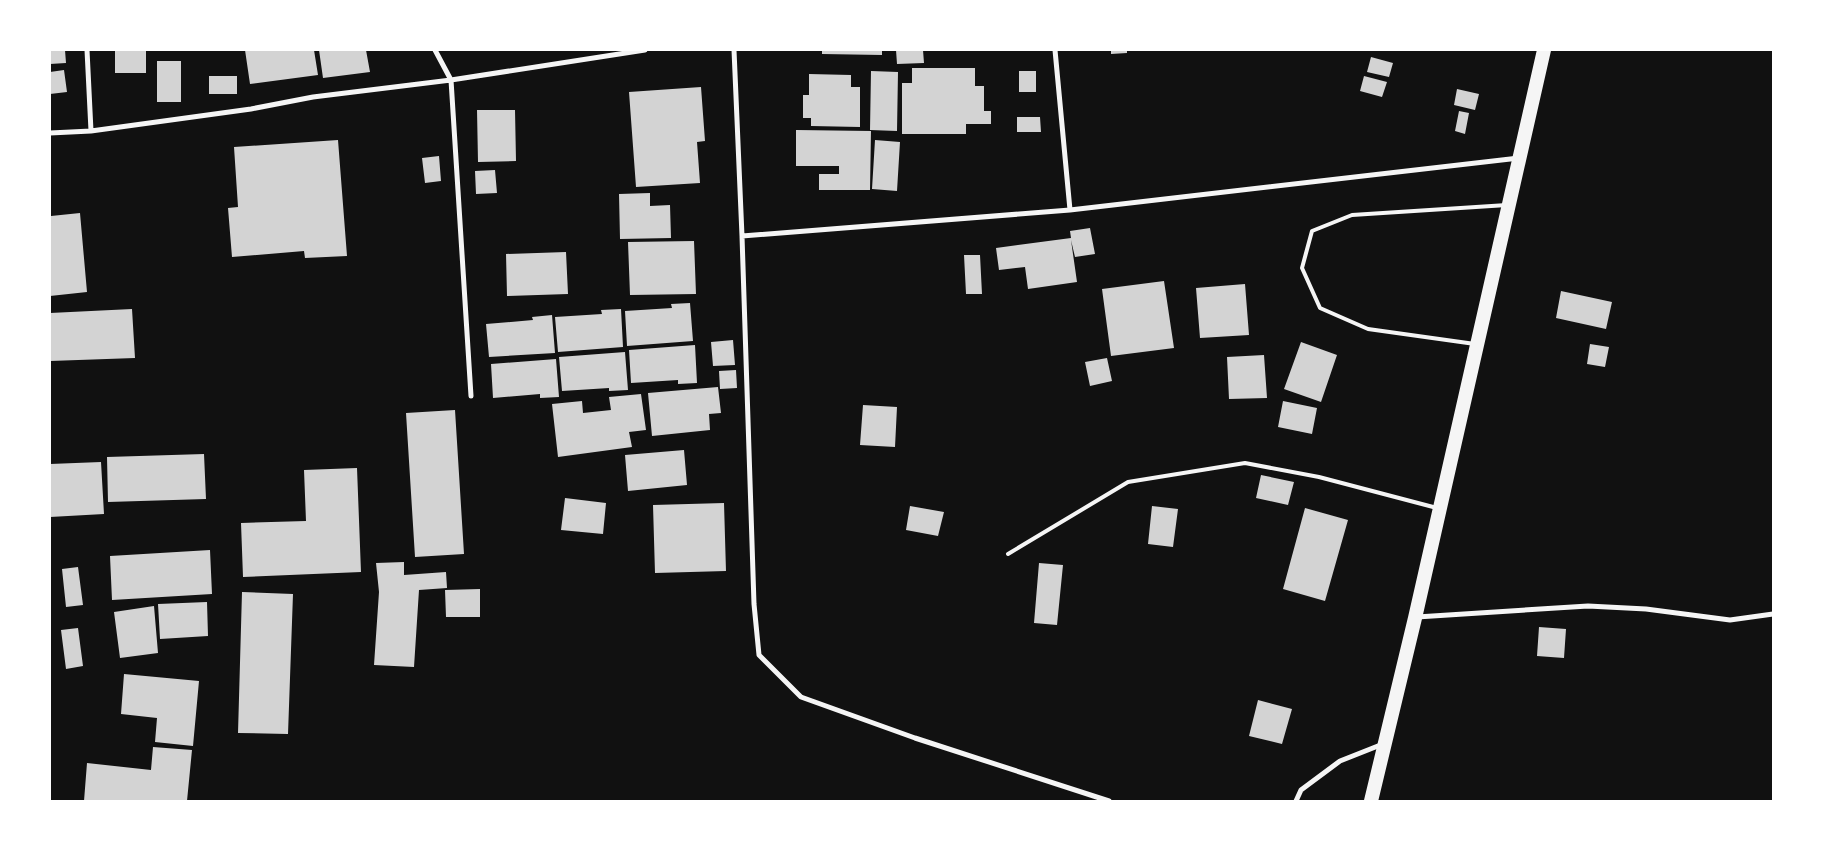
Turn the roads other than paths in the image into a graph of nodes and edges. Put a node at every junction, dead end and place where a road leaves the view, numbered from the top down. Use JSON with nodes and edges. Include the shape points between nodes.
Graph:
{"nodes":[{"id":1,"x":87,"y":50,"type":"edge"},
{"id":2,"x":435,"y":50,"type":"edge"},
{"id":3,"x":645,"y":50,"type":"edge"},
{"id":4,"x":734,"y":50,"type":"edge"},
{"id":5,"x":1055,"y":50,"type":"edge"},
{"id":6,"x":1544,"y":50,"type":"edge"},
{"id":7,"x":451,"y":80,"type":"junction"},
{"id":8,"x":91,"y":130,"type":"junction"},
{"id":9,"x":50,"y":133,"type":"edge"},
{"id":10,"x":1519,"y":158,"type":"junction"},
{"id":11,"x":1509,"y":205,"type":"junction"},
{"id":12,"x":1070,"y":210,"type":"junction"},
{"id":13,"x":742,"y":236,"type":"junction"},
{"id":14,"x":1477,"y":345,"type":"junction"},
{"id":15,"x":471,"y":396,"type":"dead end"},
{"id":16,"x":1440,"y":509,"type":"junction"},
{"id":17,"x":1008,"y":554,"type":"dead end"},
{"id":18,"x":1773,"y":614,"type":"edge"},
{"id":19,"x":1415,"y":618,"type":"junction"},
{"id":20,"x":1385,"y":743,"type":"junction"},
{"id":21,"x":1109,"y":801,"type":"edge"},
{"id":22,"x":1296,"y":801,"type":"edge"},
{"id":23,"x":1371,"y":801,"type":"edge"}],
"edges":[{"from":1,"to":8,"type":"street"},
{"from":2,"to":7,"type":"street"},
{"from":3,"to":7,"type":"street"},
{"from":4,"to":13,"type":"street"},
{"from":5,"to":12,"type":"street"},
{"from":6,"to":10,"type":"highway"},
{"from":7,"to":8,"type":"street"},
{"from":7,"to":15,"type":"street"},
{"from":8,"to":9,"type":"street"},
{"from":10,"to":11,"type":"highway"},
{"from":10,"to":12,"type":"street"},
{"from":11,"to":14,"type":"highway"},
{"from":11,"to":14,"type":"lane","via":[[1352,215],[1312,231],[1302,268],[1320,308],[1368,329]]},
{"from":12,"to":13,"type":"street"},
{"from":13,"to":21,"type":"street","via":[[754,604],[759,655],[801,697]]},
{"from":14,"to":16,"type":"highway"},
{"from":16,"to":17,"type":"lane","via":[[1319,477],[1245,463],[1128,482]]},
{"from":16,"to":19,"type":"highway"},
{"from":18,"to":19,"type":"street","via":[[1730,620],[1588,606]]},
{"from":19,"to":20,"type":"highway"},
{"from":20,"to":22,"type":"street","via":[[1340,761],[1301,790]]},
{"from":20,"to":23,"type":"highway"}]}
